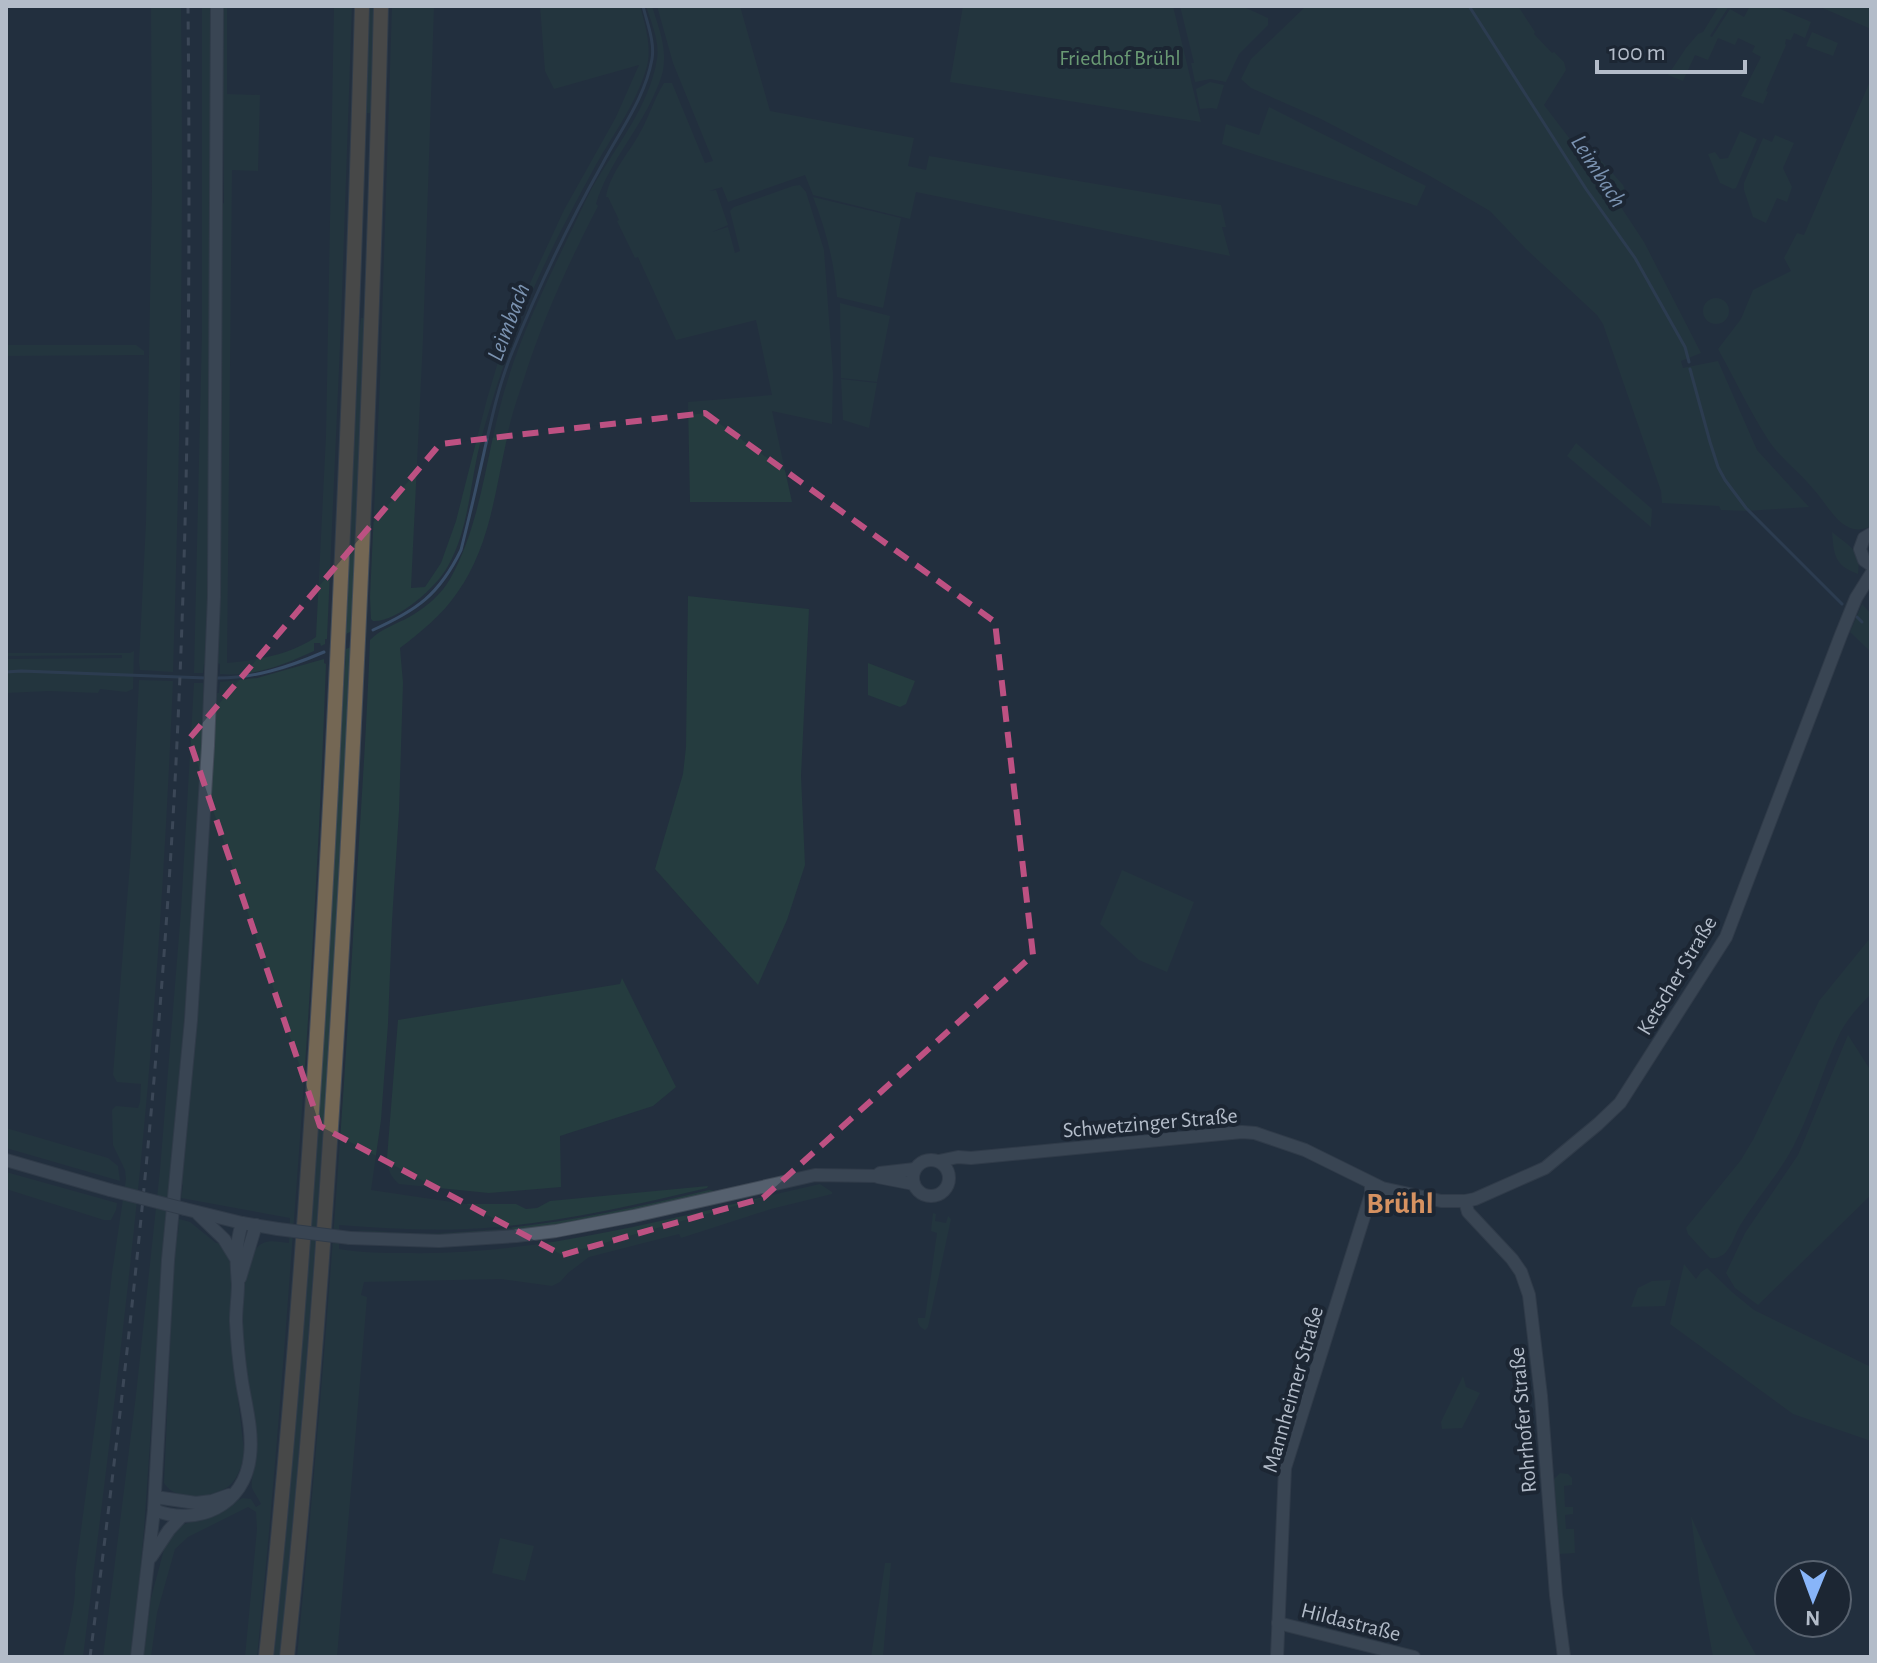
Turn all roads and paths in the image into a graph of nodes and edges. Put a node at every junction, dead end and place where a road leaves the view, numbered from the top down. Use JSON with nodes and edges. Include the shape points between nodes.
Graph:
{"nodes":[{"id":1,"x":217,"y":6,"type":"edge"},
{"id":2,"x":362,"y":6,"type":"edge"},
{"id":3,"x":381,"y":6,"type":"edge"},
{"id":4,"x":1871,"y":534,"type":"edge"},
{"id":5,"x":1867,"y":563,"type":"edge"},
{"id":6,"x":1871,"y":574,"type":"edge"},
{"id":7,"x":1852,"y":606,"type":"junction"},
{"id":8,"x":971,"y":1158,"type":"junction"},
{"id":9,"x":6,"y":1160,"type":"edge"},
{"id":10,"x":939,"y":1161,"type":"junction"},
{"id":11,"x":915,"y":1169,"type":"junction"},
{"id":12,"x":949,"y":1174,"type":"junction"},
{"id":13,"x":876,"y":1176,"type":"junction"},
{"id":14,"x":914,"y":1184,"type":"junction"},
{"id":15,"x":1371,"y":1184,"type":"junction"},
{"id":16,"x":1465,"y":1201,"type":"junction"},
{"id":17,"x":190,"y":1211,"type":"junction"},
{"id":18,"x":242,"y":1223,"type":"junction"},
{"id":19,"x":256,"y":1225,"type":"junction"},
{"id":20,"x":235,"y":1257,"type":"junction"},
{"id":21,"x":238,"y":1285,"type":"junction"},
{"id":22,"x":232,"y":1494,"type":"junction"},
{"id":23,"x":154,"y":1503,"type":"junction"},
{"id":24,"x":182,"y":1516,"type":"junction"},
{"id":25,"x":149,"y":1559,"type":"junction"},
{"id":26,"x":1278,"y":1623,"type":"junction"},
{"id":27,"x":137,"y":1657,"type":"edge"},
{"id":28,"x":266,"y":1657,"type":"edge"},
{"id":29,"x":287,"y":1657,"type":"edge"},
{"id":30,"x":1277,"y":1657,"type":"edge"},
{"id":31,"x":1414,"y":1657,"type":"edge"},
{"id":32,"x":1564,"y":1657,"type":"edge"}],
"edges":[{"from":1,"to":23,"type":"main road","via":[[212,671]]},
{"from":2,"to":28,"type":"highway","via":[[343,547],[317,1041],[290,1417]]},
{"from":3,"to":29,"type":"highway","via":[[344,912],[318,1307]]},
{"from":4,"to":5,"type":"main road","name":"Ketscher Straße","via":[[1861,543]]},
{"from":5,"to":7,"type":"main road","name":"Ketscher Straße"},
{"from":6,"to":7,"type":"main road","name":"Ketscher Straße"},
{"from":7,"to":16,"type":"main road","name":"Ketscher Straße","via":[[1726,937],[1620,1103],[1545,1168]]},
{"from":8,"to":10,"type":"main road","name":"Schwetzinger Straße"},
{"from":8,"to":12,"type":"main road"},
{"from":8,"to":15,"type":"main road","name":"Schwetzinger Straße","via":[[1242,1132],[1305,1150]]},
{"from":9,"to":17,"type":"main road","bridge":true},
{"from":10,"to":11,"type":"main road","via":[[924,1161]]},
{"from":10,"to":12,"type":"main road"},
{"from":11,"to":13,"type":"main road"},
{"from":11,"to":14,"type":"main road"},
{"from":12,"to":14,"type":"main road","via":[[948,1185],[936,1195],[919,1192]]},
{"from":13,"to":14,"type":"main road"},
{"from":13,"to":19,"type":"main road","bridge":true,"via":[[815,1175],[634,1216],[502,1237],[350,1238]]},
{"from":15,"to":16,"type":"main road","name":"Ketscher Straße","via":[[1441,1201]]},
{"from":15,"to":26,"type":"main road","name":"Mannheimer Straße","via":[[1285,1468]]},
{"from":16,"to":32,"type":"main road","name":"Rohrhofer Straße","via":[[1468,1212],[1521,1272],[1529,1295]]},
{"from":17,"to":18,"type":"main road"},
{"from":17,"to":20,"type":"main road","via":[[224,1239]]},
{"from":18,"to":19,"type":"main road"},
{"from":18,"to":20,"type":"main road"},
{"from":19,"to":21,"type":"main road"},
{"from":20,"to":21,"type":"main road"},
{"from":21,"to":22,"type":"main road","via":[[237,1336],[250,1456]]},
{"from":22,"to":23,"type":"main road","via":[[196,1503]]},
{"from":22,"to":24,"type":"main road","via":[[208,1512]]},
{"from":23,"to":24,"type":"main road","via":[[165,1514]]},
{"from":23,"to":25,"type":"main road"},
{"from":24,"to":25,"type":"main road"},
{"from":25,"to":27,"type":"main road"},
{"from":26,"to":30,"type":"main road","name":"Mannheimer Straße"},
{"from":26,"to":31,"type":"main road","name":"Hildastraße"}]}
